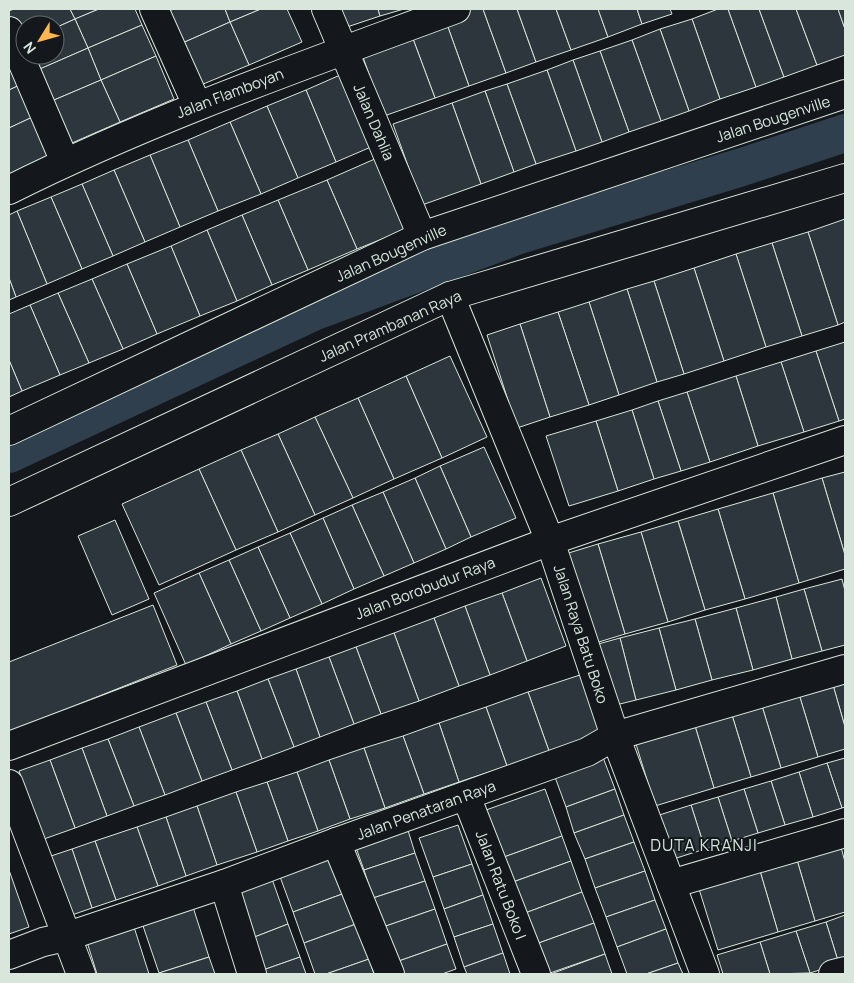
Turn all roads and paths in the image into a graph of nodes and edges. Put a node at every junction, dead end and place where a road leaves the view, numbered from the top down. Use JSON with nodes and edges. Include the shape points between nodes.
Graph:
{"nodes":[{"id":1,"x":154,"y":9,"type":"edge"},
{"id":2,"x":326,"y":9,"type":"edge"},
{"id":3,"x":456,"y":9,"type":"edge"},
{"id":4,"x":9,"y":31,"type":"edge"},
{"id":5,"x":344,"y":50,"type":"junction"},
{"id":6,"x":845,"y":94,"type":"edge"},
{"id":7,"x":197,"y":105,"type":"junction"},
{"id":8,"x":65,"y":162,"type":"junction"},
{"id":9,"x":845,"y":178,"type":"edge"},
{"id":10,"x":9,"y":190,"type":"edge"},
{"id":11,"x":422,"y":236,"type":"junction"},
{"id":12,"x":450,"y":296,"type":"junction"},
{"id":13,"x":9,"y":431,"type":"edge"},
{"id":14,"x":845,"y":440,"type":"edge"},
{"id":15,"x":9,"y":502,"type":"edge"},
{"id":16,"x":550,"y":541,"type":"junction"},
{"id":17,"x":845,"y":669,"type":"edge"},
{"id":18,"x":614,"y":736,"type":"junction"},
{"id":19,"x":9,"y":746,"type":"edge"},
{"id":20,"x":9,"y":784,"type":"edge"},
{"id":21,"x":466,"y":796,"type":"junction"},
{"id":22,"x":845,"y":833,"type":"edge"},
{"id":23,"x":336,"y":842,"type":"junction"},
{"id":24,"x":224,"y":884,"type":"junction"},
{"id":25,"x":671,"y":884,"type":"junction"},
{"id":26,"x":65,"y":937,"type":"junction"},
{"id":27,"x":9,"y":955,"type":"edge"},
{"id":28,"x":845,"y":971,"type":"edge"},
{"id":29,"x":81,"y":974,"type":"edge"},
{"id":30,"x":252,"y":974,"type":"edge"},
{"id":31,"x":390,"y":974,"type":"edge"},
{"id":32,"x":536,"y":974,"type":"edge"},
{"id":33,"x":705,"y":974,"type":"edge"},
{"id":34,"x":833,"y":974,"type":"edge"}],
"edges":[{"from":1,"to":7,"type":"street"},
{"from":2,"to":5,"type":"street","name":"Jalan Dahlia"},
{"from":3,"to":5,"type":"street","name":"Jalan Flamboyan"},
{"from":4,"to":8,"type":"street"},
{"from":5,"to":7,"type":"street","name":"Jalan Flamboyan"},
{"from":5,"to":11,"type":"street","name":"Jalan Dahlia"},
{"from":6,"to":11,"type":"street","name":"Jalan Bougenville"},
{"from":7,"to":8,"type":"street","name":"Jalan Flamboyan"},
{"from":8,"to":10,"type":"street","name":"Jalan Flamboyan"},
{"from":9,"to":12,"type":"street","name":"Jalan Prambanan Raya"},
{"from":11,"to":13,"type":"street","name":"Jalan Bougenville"},
{"from":12,"to":15,"type":"street","name":"Jalan Prambanan Raya"},
{"from":12,"to":16,"type":"street","name":"Jalan Raya Batu Boko"},
{"from":14,"to":16,"type":"street","name":"Jalan Borobudur Raya"},
{"from":16,"to":18,"type":"street","name":"Jalan Raya Batu Boko"},
{"from":16,"to":19,"type":"street","name":"Jalan Borobudur Raya"},
{"from":17,"to":18,"type":"street","name":"Jalan Penataran Raya"},
{"from":18,"to":21,"type":"street","name":"Jalan Penataran Raya","via":[[587,752]]},
{"from":18,"to":25,"type":"street","name":"Jalan Raya Batu Boko"},
{"from":20,"to":26,"type":"street"},
{"from":21,"to":23,"type":"street","name":"Jalan Penataran Raya"},
{"from":21,"to":32,"type":"street","name":"Jalan Ratu Boko I"},
{"from":22,"to":25,"type":"street"},
{"from":23,"to":24,"type":"street","name":"Jalan Penataran Raya"},
{"from":23,"to":31,"type":"street"},
{"from":24,"to":26,"type":"street","name":"Jalan Penataran Raya"},
{"from":24,"to":30,"type":"street"},
{"from":25,"to":33,"type":"street","name":"Jalan Raya Batu Boko"},
{"from":26,"to":27,"type":"street","name":"Jalan Penataran Raya"},
{"from":26,"to":29,"type":"street"},
{"from":28,"to":34,"type":"street"}]}
